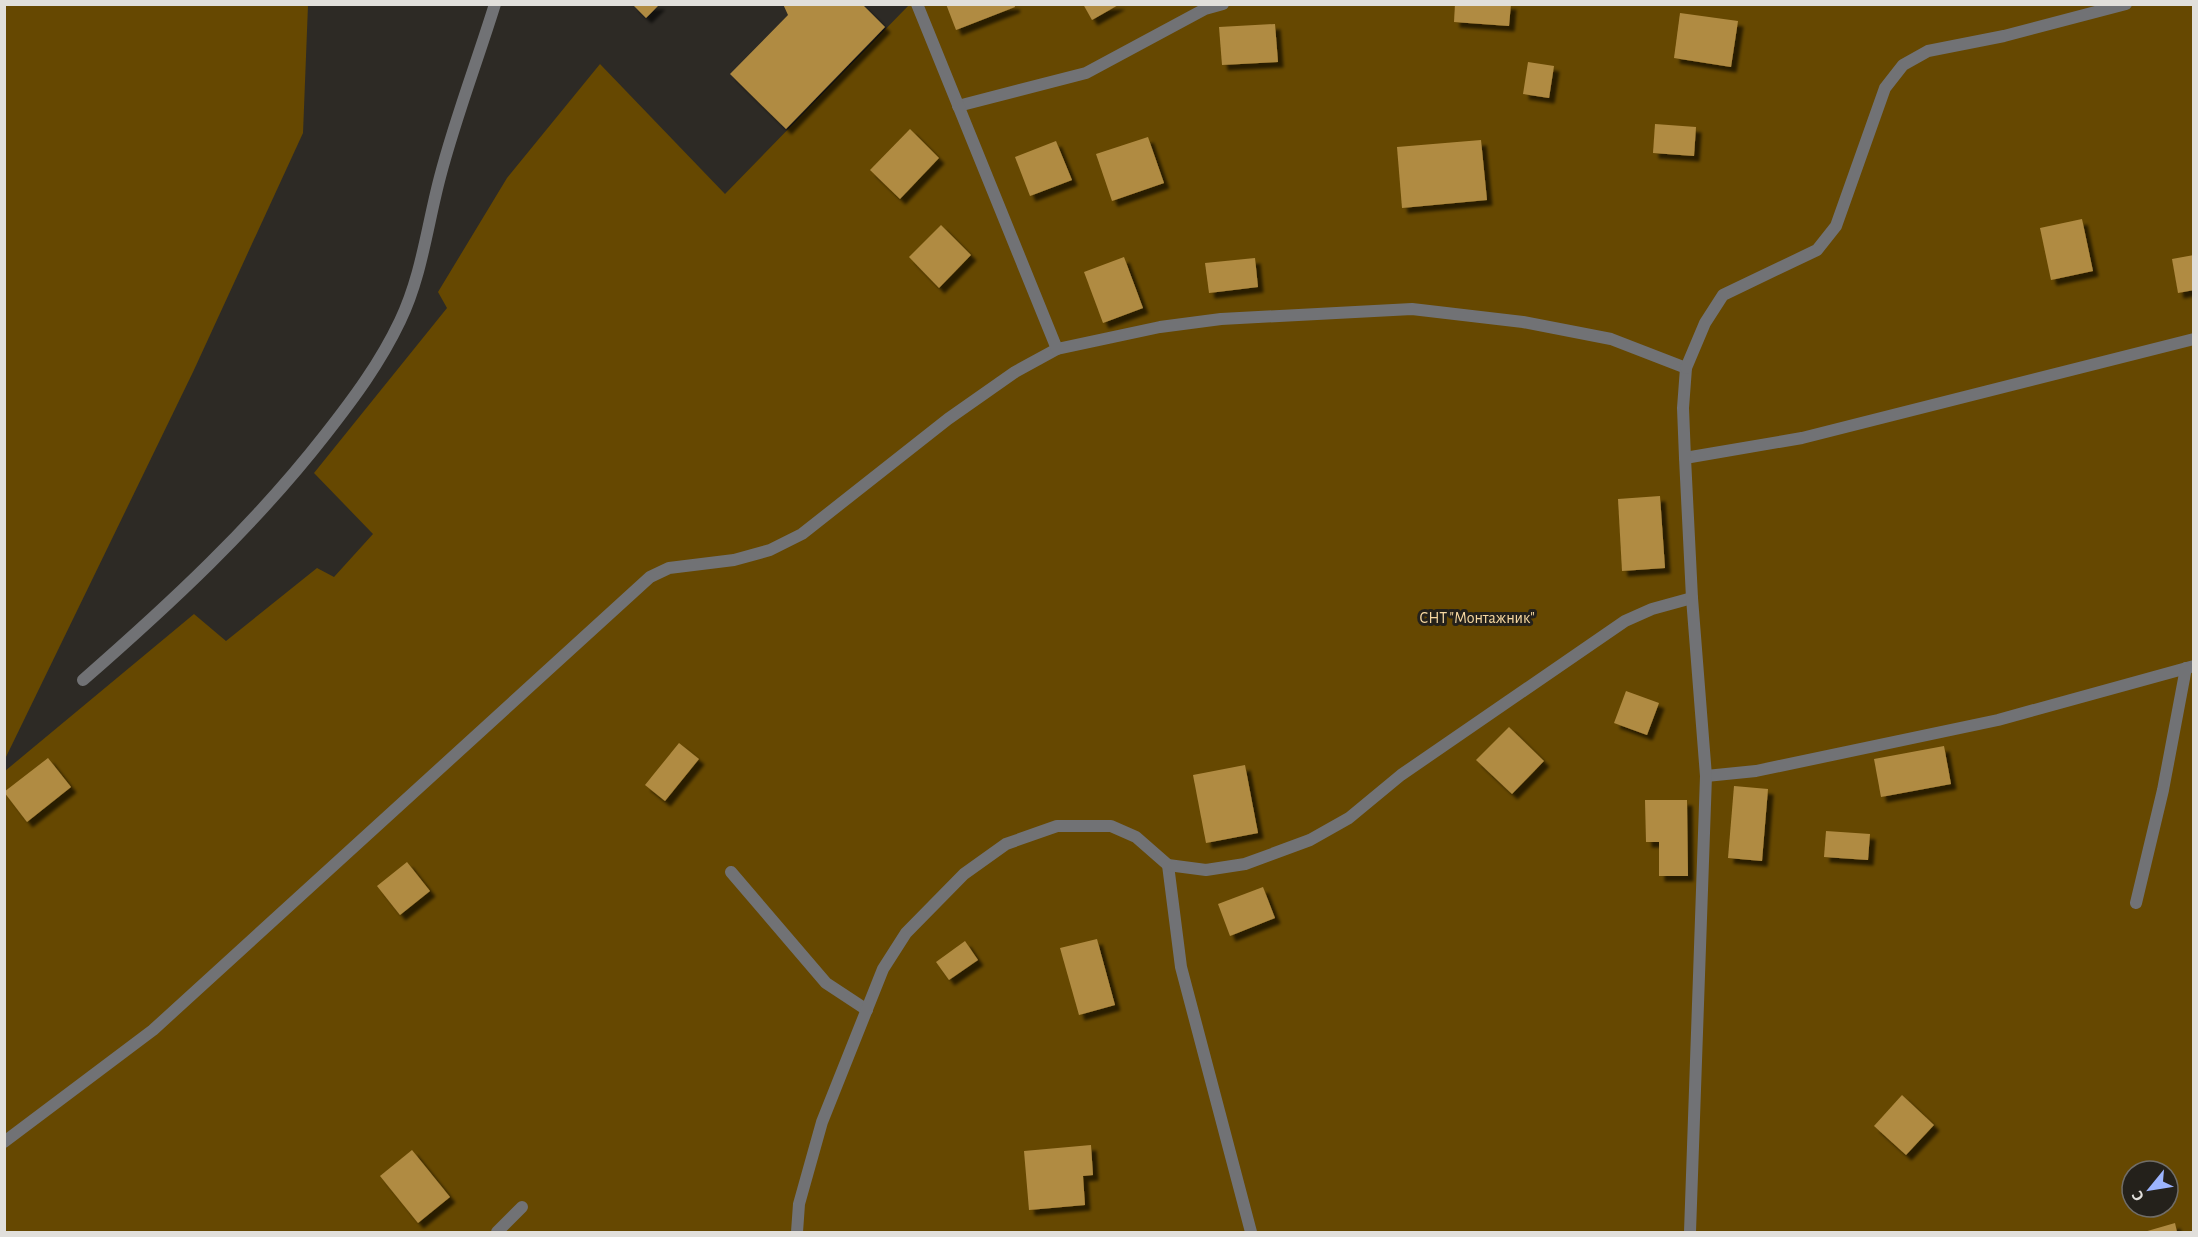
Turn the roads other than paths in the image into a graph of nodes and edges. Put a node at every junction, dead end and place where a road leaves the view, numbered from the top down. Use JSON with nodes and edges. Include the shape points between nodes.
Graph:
{"nodes":[{"id":1,"x":495,"y":4,"type":"edge"},
{"id":2,"x":917,"y":4,"type":"edge"},
{"id":3,"x":1222,"y":4,"type":"edge"},
{"id":4,"x":2126,"y":4,"type":"edge"},
{"id":5,"x":958,"y":106,"type":"junction"},
{"id":6,"x":2193,"y":339,"type":"edge"},
{"id":7,"x":1057,"y":349,"type":"junction"},
{"id":8,"x":1686,"y":368,"type":"junction"},
{"id":9,"x":1685,"y":458,"type":"junction"},
{"id":10,"x":1692,"y":598,"type":"junction"},
{"id":11,"x":2190,"y":667,"type":"edge"},
{"id":12,"x":83,"y":680,"type":"dead end"},
{"id":13,"x":1706,"y":776,"type":"junction"},
{"id":14,"x":1168,"y":866,"type":"junction"},
{"id":15,"x":731,"y":872,"type":"dead end"},
{"id":16,"x":2136,"y":903,"type":"dead end"},
{"id":17,"x":867,"y":1010,"type":"junction"},
{"id":18,"x":4,"y":1142,"type":"edge"},
{"id":19,"x":522,"y":1208,"type":"dead end"},
{"id":20,"x":497,"y":1233,"type":"edge"},
{"id":21,"x":796,"y":1233,"type":"edge"},
{"id":22,"x":1251,"y":1233,"type":"edge"},
{"id":23,"x":1690,"y":1233,"type":"edge"}],
"edges":[{"from":1,"to":12,"type":"street","via":[[440,177],[419,275],[370,378],[304,462],[241,533],[167,607]]},
{"from":2,"to":5,"type":"street"},
{"from":3,"to":5,"type":"street","via":[[1205,9],[1086,73]]},
{"from":4,"to":8,"type":"street","via":[[1928,51],[1903,65],[1885,88],[1836,226],[1817,250],[1724,295],[1705,323]]},
{"from":5,"to":7,"type":"street"},
{"from":6,"to":9,"type":"street","via":[[1802,438]]},
{"from":7,"to":8,"type":"street","via":[[1160,327],[1221,320],[1412,309],[1523,322],[1611,339]]},
{"from":7,"to":18,"type":"street","via":[[1015,372],[948,419],[802,534],[770,550],[734,560],[669,568],[650,577],[153,1030]]},
{"from":8,"to":9,"type":"street"},
{"from":9,"to":10,"type":"street"},
{"from":10,"to":13,"type":"street"},
{"from":10,"to":14,"type":"street","via":[[1625,621],[1401,775],[1349,818],[1310,840],[1245,864],[1206,870]]},
{"from":11,"to":13,"type":"street","via":[[1998,720],[1756,771]]},
{"from":11,"to":16,"type":"street"},
{"from":13,"to":23,"type":"street"},
{"from":14,"to":17,"type":"street","via":[[1136,837],[1111,826],[1057,826],[1006,844],[964,874],[906,933],[883,969]]},
{"from":14,"to":22,"type":"street","via":[[1181,967]]},
{"from":15,"to":17,"type":"street","via":[[826,983]]},
{"from":17,"to":21,"type":"street","via":[[822,1122],[799,1204]]},
{"from":19,"to":20,"type":"street"}]}
